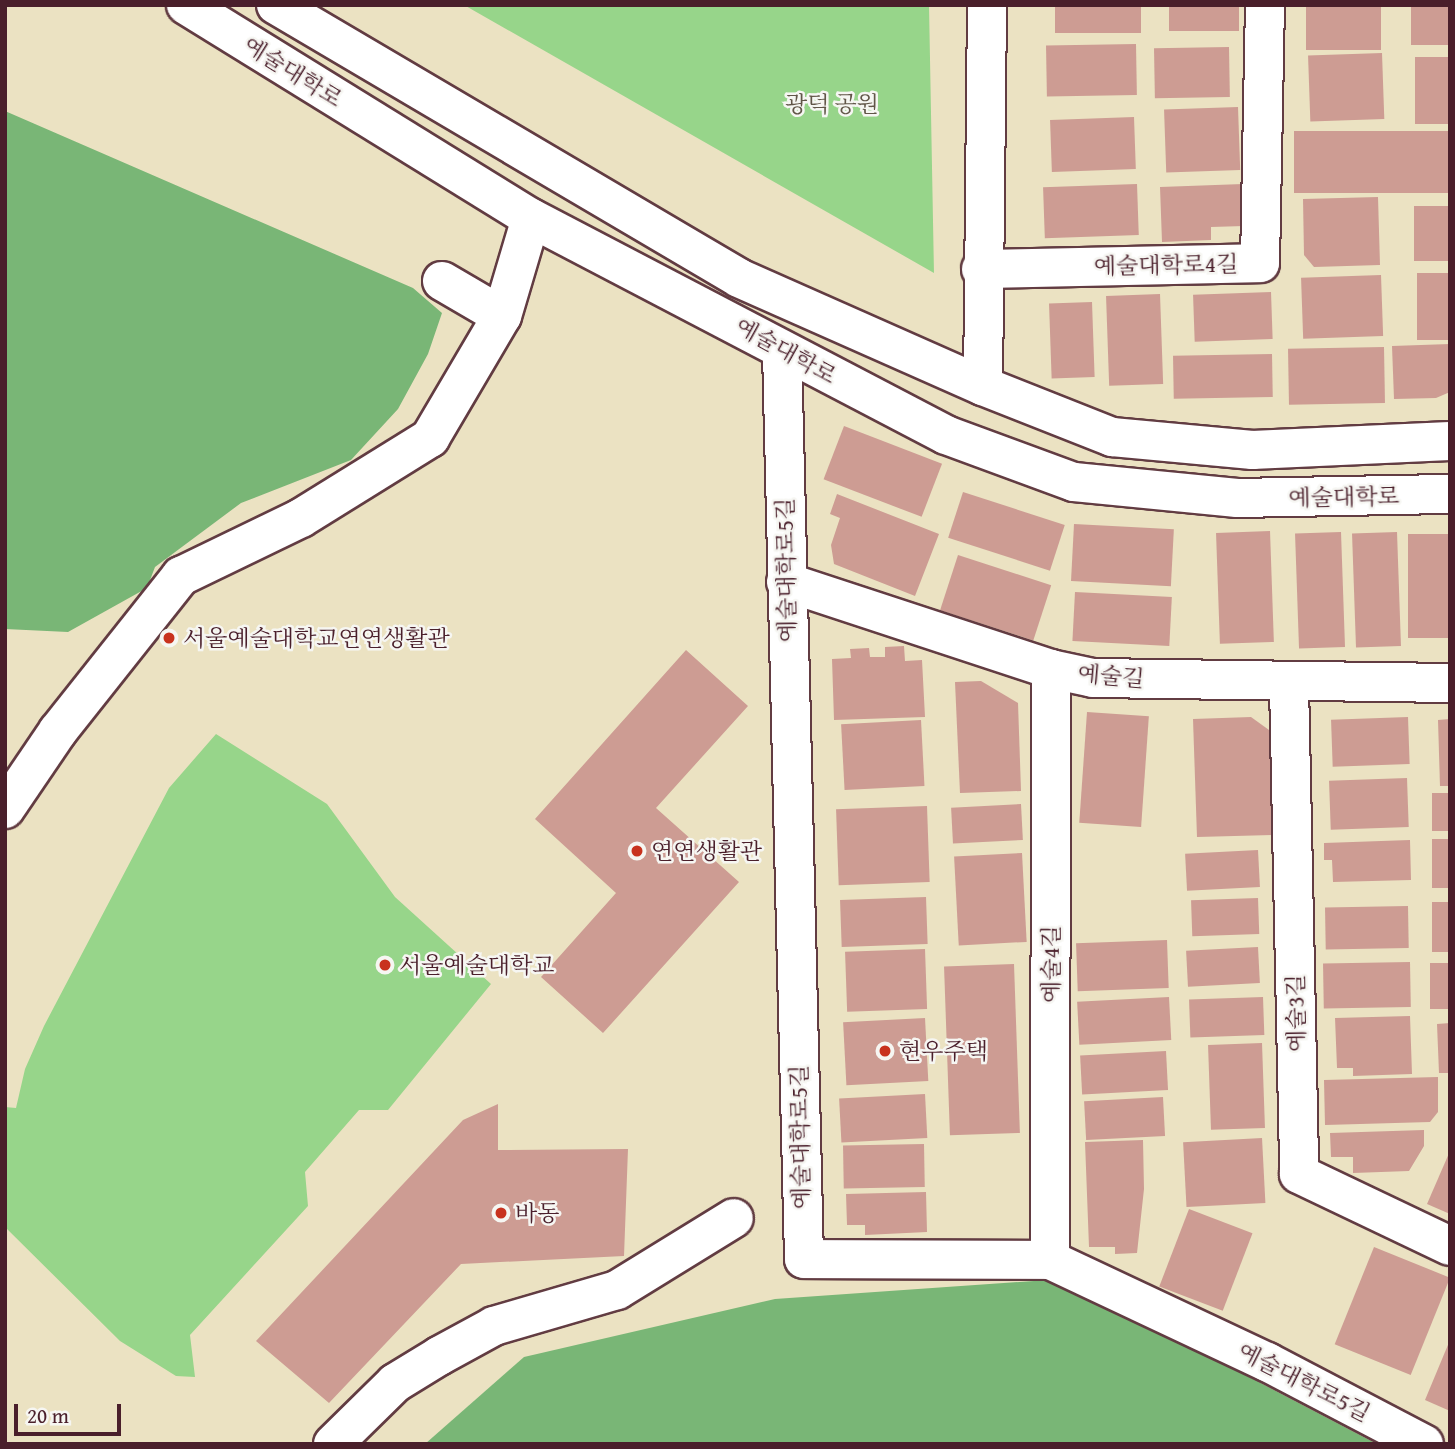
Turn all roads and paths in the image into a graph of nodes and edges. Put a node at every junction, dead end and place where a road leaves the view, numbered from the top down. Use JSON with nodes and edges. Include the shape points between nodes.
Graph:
{"nodes":[{"id":1,"x":186,"y":5,"type":"edge"},
{"id":2,"x":276,"y":5,"type":"edge"},
{"id":3,"x":987,"y":5,"type":"edge"},
{"id":4,"x":1265,"y":5,"type":"edge"},
{"id":5,"x":531,"y":218,"type":"junction"},
{"id":6,"x":981,"y":269,"type":"junction"},
{"id":7,"x":442,"y":281,"type":"dead end"},
{"id":8,"x":502,"y":316,"type":"junction"},
{"id":9,"x":782,"y":351,"type":"junction"},
{"id":10,"x":983,"y":386,"type":"junction"},
{"id":11,"x":1450,"y":441,"type":"edge"},
{"id":12,"x":1450,"y":494,"type":"edge"},
{"id":13,"x":786,"y":582,"type":"junction"},
{"id":14,"x":1051,"y":669,"type":"junction"},
{"id":15,"x":1289,"y":684,"type":"junction"},
{"id":16,"x":1450,"y":684,"type":"edge"},
{"id":17,"x":5,"y":809,"type":"edge"},
{"id":18,"x":734,"y":1218,"type":"dead end"},
{"id":19,"x":1450,"y":1246,"type":"edge"},
{"id":20,"x":1050,"y":1260,"type":"junction"},
{"id":21,"x":332,"y":1444,"type":"edge"},
{"id":22,"x":1424,"y":1444,"type":"edge"}],
"edges":[{"from":1,"to":5,"type":"street","name":"예술대학로"},
{"from":2,"to":10,"type":"street","name":"예술대학로","via":[[738,278]]},
{"from":3,"to":6,"type":"street"},
{"from":4,"to":6,"type":"street","name":"예술대학로4길","via":[[1260,264]]},
{"from":5,"to":8,"type":"street"},
{"from":5,"to":9,"type":"street","name":"예술대학로"},
{"from":6,"to":10,"type":"street"},
{"from":7,"to":8,"type":"street"},
{"from":8,"to":17,"type":"street","via":[[430,438],[301,519],[181,576],[58,731]]},
{"from":9,"to":12,"type":"street","name":"예술대학로","via":[[946,435],[1074,482],[1237,498]]},
{"from":9,"to":13,"type":"street","name":"예술대학로5길"},
{"from":10,"to":11,"type":"street","name":"예술대학로","via":[[1112,437],[1252,450]]},
{"from":13,"to":14,"type":"street","name":"예술길"},
{"from":13,"to":20,"type":"street","name":"예술대학로5길","via":[[804,1259]]},
{"from":14,"to":15,"type":"street","name":"예술길","via":[[1093,678]]},
{"from":14,"to":20,"type":"street","name":"예술4길"},
{"from":15,"to":16,"type":"street","name":"예술길"},
{"from":15,"to":19,"type":"street","name":"예술3길","via":[[1299,1174]]},
{"from":18,"to":21,"type":"street","via":[[617,1290],[494,1326],[439,1356],[396,1383]]},
{"from":20,"to":22,"type":"street","name":"예술대학로5길","via":[[1267,1362]]}]}
